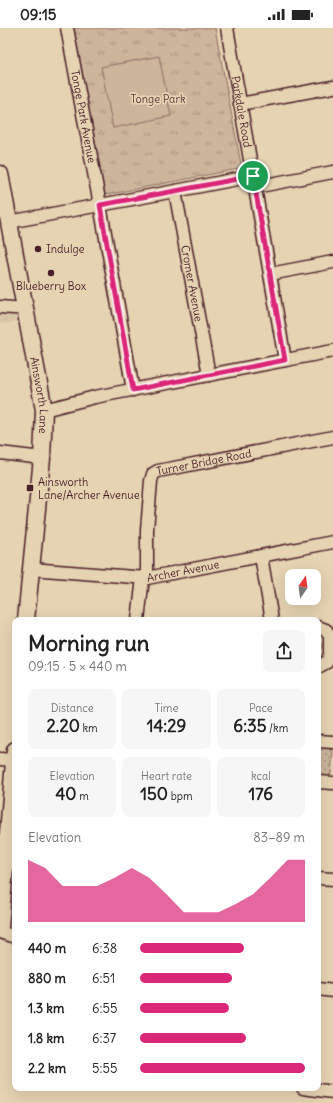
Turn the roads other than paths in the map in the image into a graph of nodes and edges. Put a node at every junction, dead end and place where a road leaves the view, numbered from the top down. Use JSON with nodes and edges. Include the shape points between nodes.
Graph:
{"nodes":[{"id":1,"x":67,"y":28,"type":"edge"},
{"id":2,"x":227,"y":28,"type":"edge"},
{"id":3,"x":333,"y":87,"type":"edge"},
{"id":4,"x":240,"y":104,"type":"junction"},
{"id":5,"x":333,"y":172,"type":"edge"},
{"id":6,"x":0,"y":174,"type":"edge"},
{"id":7,"x":254,"y":182,"type":"junction"},
{"id":8,"x":175,"y":191,"type":"junction"},
{"id":9,"x":100,"y":205,"type":"junction"},
{"id":10,"x":9,"y":222,"type":"junction"},
{"id":11,"x":333,"y":262,"type":"edge"},
{"id":12,"x":270,"y":274,"type":"junction"},
{"id":13,"x":0,"y":307,"type":"edge"},
{"id":14,"x":26,"y":309,"type":"junction"},
{"id":15,"x":333,"y":351,"type":"edge"},
{"id":16,"x":285,"y":360,"type":"junction"},
{"id":17,"x":210,"y":375,"type":"junction"},
{"id":18,"x":133,"y":390,"type":"junction"},
{"id":19,"x":44,"y":410,"type":"junction"},
{"id":20,"x":333,"y":437,"type":"edge"},
{"id":21,"x":0,"y":453,"type":"edge"},
{"id":22,"x":42,"y":458,"type":"junction"},
{"id":23,"x":333,"y":542,"type":"edge"},
{"id":24,"x":261,"y":556,"type":"junction"},
{"id":25,"x":31,"y":569,"type":"junction"},
{"id":26,"x":145,"y":578,"type":"junction"},
{"id":27,"x":26,"y":617,"type":"edge"},
{"id":28,"x":138,"y":617,"type":"edge"},
{"id":29,"x":271,"y":617,"type":"edge"},
{"id":30,"x":321,"y":628,"type":"edge"},
{"id":31,"x":321,"y":665,"type":"edge"},
{"id":32,"x":321,"y":741,"type":"edge"},
{"id":33,"x":333,"y":742,"type":"edge"},
{"id":34,"x":10,"y":756,"type":"edge"},
{"id":35,"x":321,"y":782,"type":"edge"},
{"id":36,"x":333,"y":783,"type":"edge"},
{"id":37,"x":321,"y":878,"type":"edge"},
{"id":38,"x":333,"y":879,"type":"edge"},
{"id":39,"x":0,"y":927,"type":"edge"},
{"id":40,"x":0,"y":932,"type":"edge"},
{"id":41,"x":12,"y":936,"type":"edge"},
{"id":42,"x":321,"y":989,"type":"edge"},
{"id":43,"x":333,"y":991,"type":"edge"},
{"id":44,"x":312,"y":1091,"type":"edge"},
{"id":45,"x":327,"y":1096,"type":"edge"}],
"edges":[{"from":1,"to":9,"type":"street","name":"Tonge Park Avenue"},
{"from":2,"to":4,"type":"street","name":"Parkdale Road"},
{"from":3,"to":4,"type":"street"},
{"from":4,"to":7,"type":"street","name":"Parkdale Road"},
{"from":5,"to":7,"type":"street"},
{"from":6,"to":10,"type":"main road","name":"Ainsworth Lane"},
{"from":7,"to":8,"type":"street"},
{"from":7,"to":12,"type":"street","name":"Parkdale Road"},
{"from":8,"to":9,"type":"street"},
{"from":8,"to":17,"type":"street","name":"Cromer Avenue"},
{"from":9,"to":10,"type":"street"},
{"from":9,"to":18,"type":"street","name":"Tonge Park Avenue"},
{"from":10,"to":14,"type":"main road","name":"Ainsworth Lane"},
{"from":11,"to":12,"type":"street"},
{"from":12,"to":16,"type":"street","name":"Parkdale Road"},
{"from":13,"to":14,"type":"street"},
{"from":14,"to":19,"type":"main road","name":"Ainsworth Lane"},
{"from":15,"to":16,"type":"street"},
{"from":16,"to":17,"type":"street"},
{"from":17,"to":18,"type":"street"},
{"from":18,"to":19,"type":"street"},
{"from":19,"to":22,"type":"main road","name":"Ainsworth Lane"},
{"from":20,"to":26,"type":"street","name":"Turner Bridge Road","via":[[153,474]]},
{"from":21,"to":22,"type":"street"},
{"from":22,"to":25,"type":"main road","name":"Ainsworth Lane"},
{"from":23,"to":24,"type":"street","name":"Archer Avenue"},
{"from":24,"to":26,"type":"street","name":"Archer Avenue"},
{"from":24,"to":29,"type":"street"},
{"from":25,"to":26,"type":"street","name":"Archer Avenue"},
{"from":25,"to":27,"type":"main road","name":"Ainsworth Lane"},
{"from":26,"to":28,"type":"street"},
{"from":30,"to":31,"type":"street","via":[[330,636],[330,654],[327,662]]},
{"from":32,"to":33,"type":"street"},
{"from":34,"to":39,"type":"main road"},
{"from":35,"to":36,"type":"street"},
{"from":37,"to":38,"type":"street"},
{"from":40,"to":41,"type":"street"},
{"from":42,"to":43,"type":"street"},
{"from":44,"to":45,"type":"street"}]}
